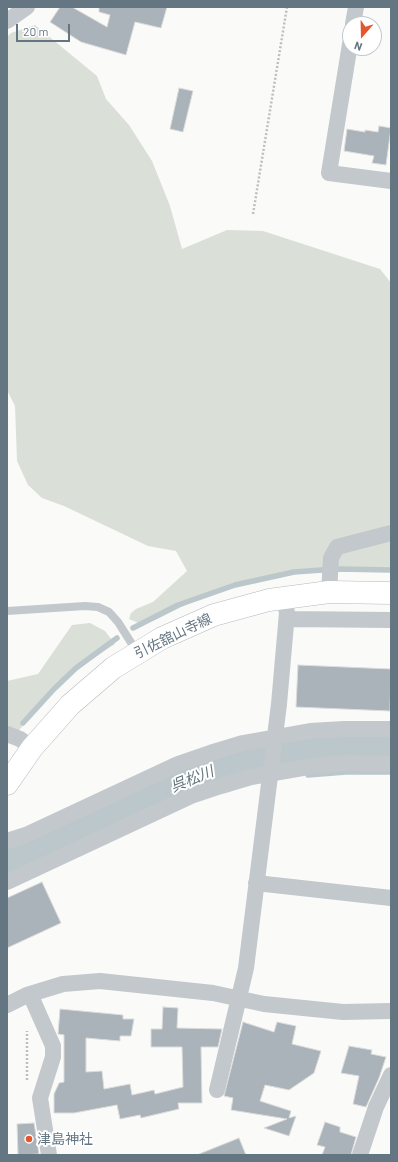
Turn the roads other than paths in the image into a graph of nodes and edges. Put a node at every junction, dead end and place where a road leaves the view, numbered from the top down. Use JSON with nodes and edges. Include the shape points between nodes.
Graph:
{"nodes":[{"id":1,"x":27,"y":7,"type":"edge"},
{"id":2,"x":7,"y":21,"type":"edge"},
{"id":3,"x":348,"y":56,"type":"edge"},
{"id":4,"x":391,"y":181,"type":"edge"},
{"id":5,"x":391,"y":533,"type":"edge"},
{"id":6,"x":329,"y":592,"type":"junction"},
{"id":7,"x":391,"y":593,"type":"edge"},
{"id":8,"x":284,"y":597,"type":"junction"},
{"id":9,"x":7,"y":611,"type":"edge"},
{"id":10,"x":287,"y":619,"type":"junction"},
{"id":11,"x":391,"y":620,"type":"edge"},
{"id":12,"x":137,"y":652,"type":"junction"},
{"id":13,"x":391,"y":729,"type":"edge"},
{"id":14,"x":7,"y":734,"type":"edge"},
{"id":15,"x":274,"y":739,"type":"junction"},
{"id":16,"x":32,"y":748,"type":"junction"},
{"id":17,"x":391,"y":764,"type":"edge"},
{"id":18,"x":270,"y":770,"type":"junction"},
{"id":19,"x":7,"y":784,"type":"edge"},
{"id":20,"x":7,"y":841,"type":"edge"},
{"id":21,"x":7,"y":882,"type":"edge"},
{"id":22,"x":256,"y":883,"type":"junction"},
{"id":23,"x":391,"y":898,"type":"edge"},
{"id":24,"x":30,"y":994,"type":"junction"},
{"id":25,"x":239,"y":999,"type":"junction"},
{"id":26,"x":7,"y":1005,"type":"edge"},
{"id":27,"x":391,"y":1011,"type":"edge"},
{"id":28,"x":391,"y":1075,"type":"edge"},
{"id":29,"x":217,"y":1090,"type":"dead end"},
{"id":30,"x":49,"y":1155,"type":"edge"},
{"id":31,"x":360,"y":1155,"type":"edge"}],
"edges":[{"from":1,"to":2,"type":"street"},
{"from":3,"to":4,"type":"street","via":[[330,173]]},
{"from":5,"to":6,"type":"street","via":[[337,546],[331,558]]},
{"from":6,"to":7,"type":"main road","name":"引佐舘山寺線"},
{"from":6,"to":8,"type":"main road","name":"引佐舘山寺線"},
{"from":8,"to":10,"type":"street"},
{"from":8,"to":12,"type":"main road","name":"引佐舘山寺線","via":[[214,615]]},
{"from":9,"to":12,"type":"lane","via":[[98,607],[109,612],[118,622]]},
{"from":10,"to":11,"type":"street"},
{"from":10,"to":15,"type":"street"},
{"from":12,"to":16,"type":"main road","name":"引佐舘山寺線","via":[[91,686],[50,726]]},
{"from":13,"to":15,"type":"street","via":[[344,729]]},
{"from":14,"to":16,"type":"street"},
{"from":15,"to":18,"type":"street"},
{"from":15,"to":20,"type":"street","via":[[223,749],[178,764],[26,835]]},
{"from":16,"to":19,"type":"main road","name":"引佐舘山寺線"},
{"from":17,"to":18,"type":"street","via":[[345,764]]},
{"from":18,"to":21,"type":"street","via":[[191,796]]},
{"from":18,"to":22,"type":"street"},
{"from":22,"to":23,"type":"street"},
{"from":22,"to":25,"type":"street","via":[[246,968]]},
{"from":24,"to":25,"type":"street","via":[[63,984],[100,981],[213,993]]},
{"from":24,"to":26,"type":"street"},
{"from":24,"to":30,"type":"street","via":[[53,1046],[53,1057],[40,1098]]},
{"from":25,"to":27,"type":"street","via":[[343,1012]]},
{"from":25,"to":29,"type":"street"},
{"from":28,"to":31,"type":"street","via":[[376,1107]]}]}
